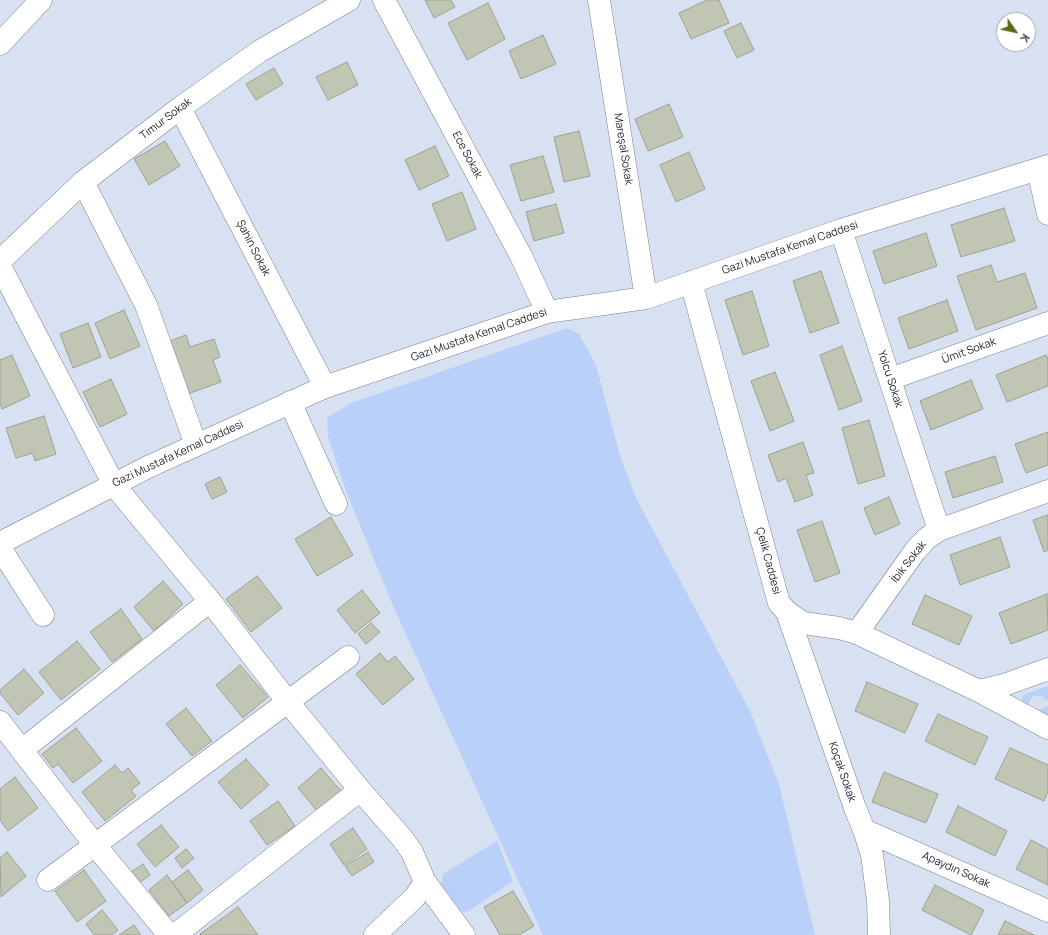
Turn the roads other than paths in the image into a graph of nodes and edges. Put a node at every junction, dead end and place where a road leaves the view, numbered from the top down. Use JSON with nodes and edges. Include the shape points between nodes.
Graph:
{"nodes":[{"id":1,"x":41,"y":0,"type":"edge"},
{"id":2,"x":349,"y":0,"type":"edge"},
{"id":3,"x":384,"y":0,"type":"edge"},
{"id":4,"x":599,"y":0,"type":"edge"},
{"id":5,"x":0,"y":44,"type":"edge"},
{"id":6,"x":180,"y":108,"type":"junction"},
{"id":7,"x":1043,"y":167,"type":"edge"},
{"id":8,"x":83,"y":182,"type":"junction"},
{"id":9,"x":1048,"y":214,"type":"edge"},
{"id":10,"x":841,"y":230,"type":"junction"},
{"id":11,"x":0,"y":261,"type":"edge"},
{"id":12,"x":0,"y":266,"type":"edge"},
{"id":13,"x":691,"y":282,"type":"junction"},
{"id":14,"x":646,"y":298,"type":"junction"},
{"id":15,"x":547,"y":312,"type":"junction"},
{"id":16,"x":1048,"y":323,"type":"edge"},
{"id":17,"x":890,"y":379,"type":"junction"},
{"id":18,"x":325,"y":388,"type":"junction"},
{"id":19,"x":290,"y":402,"type":"junction"},
{"id":20,"x":196,"y":445,"type":"junction"},
{"id":21,"x":114,"y":485,"type":"junction"},
{"id":22,"x":1048,"y":491,"type":"edge"},
{"id":23,"x":336,"y":504,"type":"dead end"},
{"id":24,"x":939,"y":530,"type":"junction"},
{"id":25,"x":0,"y":543,"type":"edge"},
{"id":26,"x":0,"y":548,"type":"edge"},
{"id":27,"x":210,"y":601,"type":"junction"},
{"id":28,"x":787,"y":612,"type":"junction"},
{"id":29,"x":43,"y":614,"type":"dead end"},
{"id":30,"x":857,"y":633,"type":"junction"},
{"id":31,"x":348,"y":657,"type":"dead end"},
{"id":32,"x":1048,"y":669,"type":"edge"},
{"id":33,"x":979,"y":692,"type":"junction"},
{"id":34,"x":288,"y":702,"type":"junction"},
{"id":35,"x":0,"y":722,"type":"edge"},
{"id":36,"x":1048,"y":728,"type":"edge"},
{"id":37,"x":22,"y":750,"type":"junction"},
{"id":38,"x":360,"y":790,"type":"junction"},
{"id":39,"x":864,"y":830,"type":"junction"},
{"id":40,"x":95,"y":845,"type":"junction"},
{"id":41,"x":48,"y":880,"type":"dead end"},
{"id":42,"x":425,"y":882,"type":"junction"},
{"id":43,"x":1048,"y":911,"type":"edge"},
{"id":44,"x":169,"y":935,"type":"edge"},
{"id":45,"x":175,"y":935,"type":"edge"},
{"id":46,"x":375,"y":935,"type":"edge"},
{"id":47,"x":464,"y":935,"type":"edge"},
{"id":48,"x":879,"y":935,"type":"edge"}],
"edges":[{"from":1,"to":5,"type":"street"},
{"from":2,"to":6,"type":"street","name":"Timur Sokak","via":[[260,51]]},
{"from":3,"to":15,"type":"street","name":"Ece Sokak"},
{"from":4,"to":14,"type":"street","name":"Mareşal Sokak"},
{"from":6,"to":8,"type":"street","name":"Timur Sokak"},
{"from":6,"to":18,"type":"street","name":"Şahin Sokak"},
{"from":7,"to":9,"type":"street"},
{"from":7,"to":10,"type":"street","name":"Gazi Mustafa Kemal Caddesi"},
{"from":8,"to":11,"type":"street","name":"Timur Sokak"},
{"from":8,"to":20,"type":"street","via":[[146,305]]},
{"from":10,"to":13,"type":"street","name":"Gazi Mustafa Kemal Caddesi"},
{"from":10,"to":17,"type":"street","name":"Yolcu Sokak"},
{"from":12,"to":21,"type":"street"},
{"from":13,"to":14,"type":"street","name":"Gazi Mustafa Kemal Caddesi"},
{"from":13,"to":28,"type":"street","name":"Çelik Caddesi","via":[[779,603]]},
{"from":14,"to":15,"type":"street","name":"Gazi Mustafa Kemal Caddesi"},
{"from":15,"to":18,"type":"street","name":"Gazi Mustafa Kemal Caddesi"},
{"from":16,"to":17,"type":"street","name":"Ümit Sokak"},
{"from":17,"to":24,"type":"street","name":"Yolcu Sokak"},
{"from":18,"to":19,"type":"street","name":"Gazi Mustafa Kemal Caddesi"},
{"from":19,"to":20,"type":"street","name":"Gazi Mustafa Kemal Caddesi"},
{"from":19,"to":23,"type":"street"},
{"from":20,"to":21,"type":"street","name":"Gazi Mustafa Kemal Caddesi"},
{"from":21,"to":25,"type":"street","name":"Gazi Mustafa Kemal Caddesi"},
{"from":21,"to":27,"type":"street"},
{"from":22,"to":24,"type":"street","name":"İbik Sokak"},
{"from":24,"to":30,"type":"street","name":"İbik Sokak","via":[[915,551]]},
{"from":26,"to":29,"type":"street"},
{"from":27,"to":34,"type":"street"},
{"from":27,"to":37,"type":"street"},
{"from":28,"to":30,"type":"street","name":"Çelik Caddesi","via":[[803,623]]},
{"from":28,"to":39,"type":"street","name":"Koçak Sokak"},
{"from":30,"to":33,"type":"street","name":"Çelik Caddesi"},
{"from":31,"to":34,"type":"street"},
{"from":32,"to":33,"type":"street"},
{"from":33,"to":36,"type":"street","name":"Çelik Caddesi"},
{"from":34,"to":38,"type":"street"},
{"from":34,"to":40,"type":"street"},
{"from":35,"to":37,"type":"street"},
{"from":37,"to":40,"type":"street"},
{"from":38,"to":42,"type":"street","via":[[412,852]]},
{"from":38,"to":45,"type":"street"},
{"from":39,"to":43,"type":"street","name":"Apaydın Sokak"},
{"from":39,"to":48,"type":"street","name":"Koçak Sokak","via":[[872,855]]},
{"from":40,"to":41,"type":"street"},
{"from":40,"to":44,"type":"street"},
{"from":42,"to":46,"type":"street","via":[[415,897]]},
{"from":42,"to":47,"type":"street"}]}
